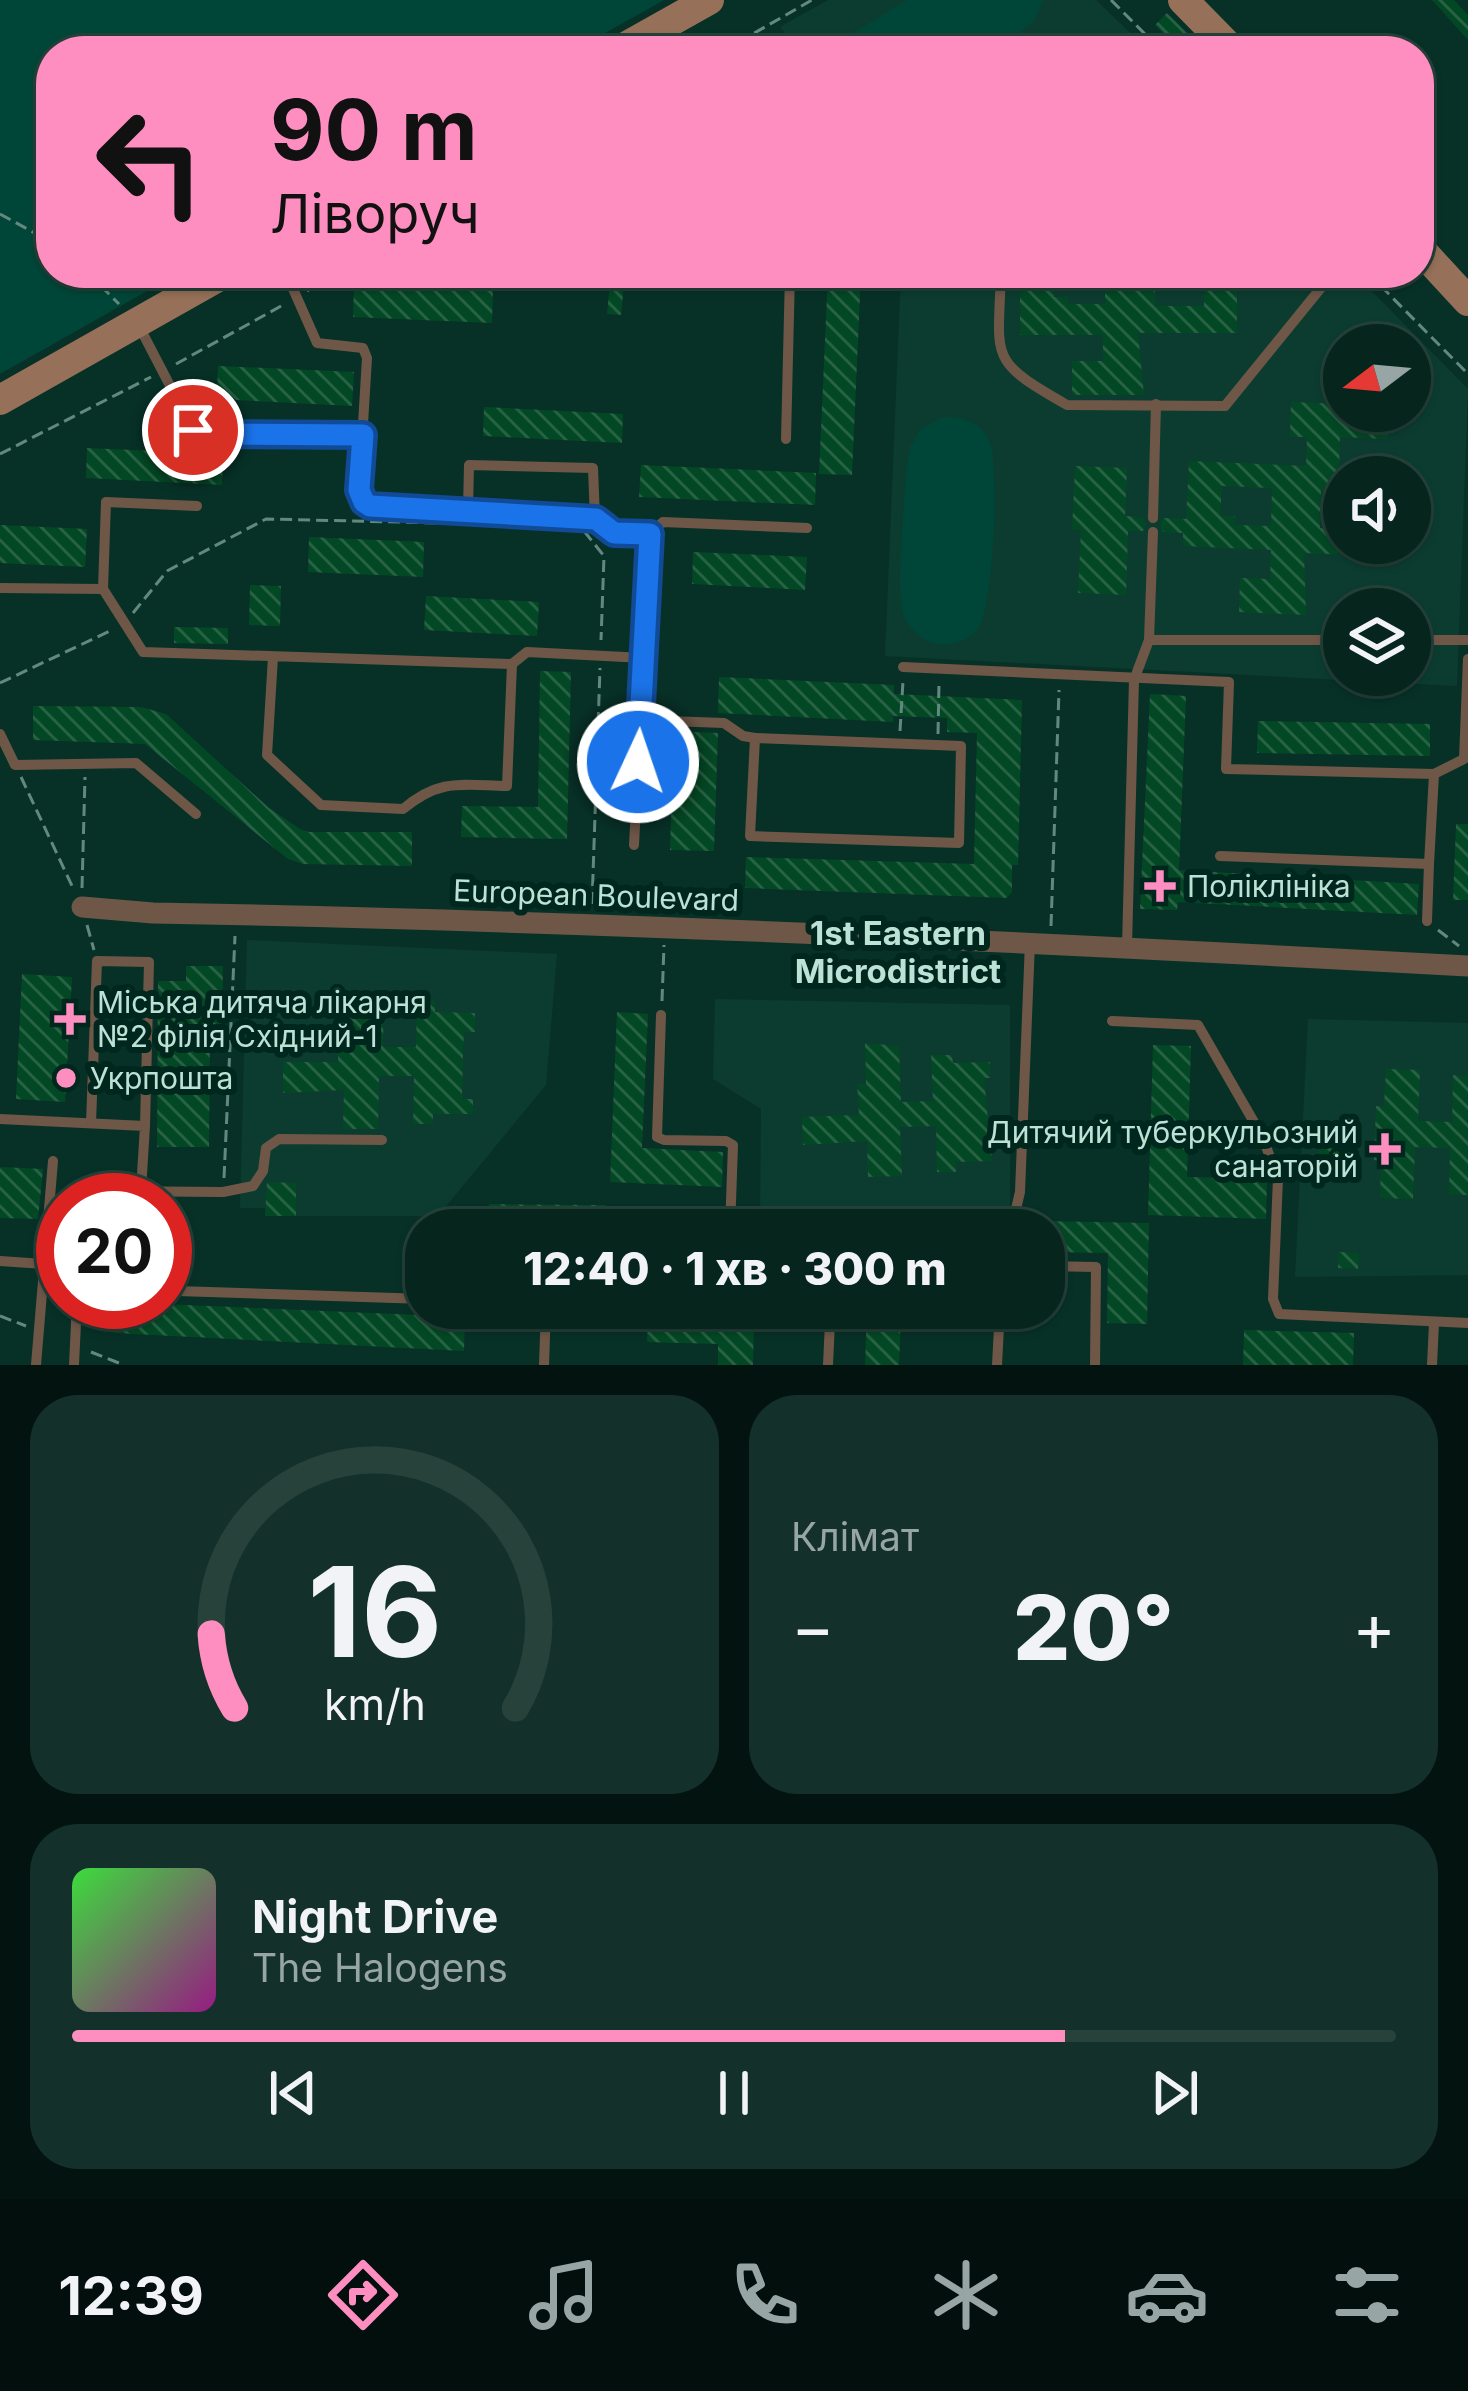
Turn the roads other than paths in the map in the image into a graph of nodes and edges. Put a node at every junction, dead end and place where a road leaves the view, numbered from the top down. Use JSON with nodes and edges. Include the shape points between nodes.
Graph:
{"nodes":[{"id":1,"x":709,"y":0,"type":"edge"},
{"id":2,"x":1183,"y":0,"type":"edge"},
{"id":3,"x":645,"y":36,"type":"edge"},
{"id":4,"x":1218,"y":36,"type":"edge"},
{"id":5,"x":1434,"y":264,"type":"edge"},
{"id":6,"x":198,"y":288,"type":"edge"},
{"id":7,"x":293,"y":288,"type":"edge"},
{"id":8,"x":790,"y":288,"type":"edge"},
{"id":9,"x":1001,"y":288,"type":"edge"},
{"id":10,"x":1317,"y":288,"type":"edge"},
{"id":11,"x":1468,"y":301,"type":"edge"},
{"id":12,"x":138,"y":322,"type":"junction"},
{"id":13,"x":0,"y":400,"type":"edge"},
{"id":14,"x":1156,"y":404,"type":"junction"},
{"id":15,"x":363,"y":435,"type":"junction"},
{"id":16,"x":786,"y":439,"type":"dead end"},
{"id":17,"x":197,"y":506,"type":"dead end"},
{"id":18,"x":468,"y":511,"type":"junction"},
{"id":19,"x":1153,"y":518,"type":"dead end"},
{"id":20,"x":596,"y":519,"type":"junction"},
{"id":21,"x":807,"y":528,"type":"dead end"},
{"id":22,"x":1153,"y":532,"type":"dead end"},
{"id":23,"x":650,"y":534,"type":"junction"},
{"id":24,"x":0,"y":587,"type":"edge"},
{"id":25,"x":103,"y":589,"type":"junction"},
{"id":26,"x":1149,"y":640,"type":"junction"},
{"id":27,"x":1323,"y":640,"type":"edge"},
{"id":28,"x":1431,"y":640,"type":"edge"},
{"id":29,"x":1468,"y":640,"type":"edge"},
{"id":30,"x":273,"y":656,"type":"junction"},
{"id":31,"x":644,"y":658,"type":"junction"},
{"id":32,"x":1468,"y":659,"type":"edge"},
{"id":33,"x":512,"y":664,"type":"junction"},
{"id":34,"x":903,"y":667,"type":"road end"},
{"id":35,"x":1134,"y":680,"type":"junction"},
{"id":36,"x":640,"y":720,"type":"junction"},
{"id":37,"x":0,"y":734,"type":"edge"},
{"id":38,"x":755,"y":738,"type":"junction"},
{"id":39,"x":1434,"y":774,"type":"junction"},
{"id":40,"x":196,"y":814,"type":"dead end"},
{"id":41,"x":634,"y":845,"type":"dead end"},
{"id":42,"x":1220,"y":856,"type":"dead end"},
{"id":43,"x":1429,"y":864,"type":"junction"},
{"id":44,"x":82,"y":908,"type":"road end"},
{"id":45,"x":1427,"y":921,"type":"road end"},
{"id":46,"x":1040,"y":942,"type":"junction"},
{"id":47,"x":1126,"y":947,"type":"junction"},
{"id":48,"x":1468,"y":966,"type":"edge"},
{"id":49,"x":661,"y":1015,"type":"road end"},
{"id":50,"x":1112,"y":1021,"type":"dead end"},
{"id":51,"x":0,"y":1119,"type":"edge"},
{"id":52,"x":91,"y":1124,"type":"junction"},
{"id":53,"x":145,"y":1126,"type":"junction"},
{"id":54,"x":382,"y":1140,"type":"dead end"},
{"id":55,"x":53,"y":1161,"type":"dead end"},
{"id":56,"x":52,"y":1173,"type":"edge"},
{"id":57,"x":142,"y":1173,"type":"edge"},
{"id":58,"x":192,"y":1194,"type":"edge"},
{"id":59,"x":731,"y":1209,"type":"edge"},
{"id":60,"x":1016,"y":1209,"type":"edge"},
{"id":61,"x":0,"y":1261,"type":"edge"},
{"id":62,"x":36,"y":1263,"type":"edge"},
{"id":63,"x":1065,"y":1266,"type":"edge"},
{"id":64,"x":192,"y":1291,"type":"edge"},
{"id":65,"x":405,"y":1298,"type":"edge"},
{"id":66,"x":1434,"y":1323,"type":"junction"},
{"id":67,"x":1468,"y":1323,"type":"edge"},
{"id":68,"x":39,"y":1329,"type":"edge"},
{"id":69,"x":76,"y":1329,"type":"edge"},
{"id":70,"x":545,"y":1329,"type":"edge"},
{"id":71,"x":830,"y":1329,"type":"edge"},
{"id":72,"x":999,"y":1329,"type":"edge"},
{"id":73,"x":36,"y":1365,"type":"edge"},
{"id":74,"x":74,"y":1365,"type":"edge"},
{"id":75,"x":544,"y":1365,"type":"edge"},
{"id":76,"x":828,"y":1365,"type":"edge"},
{"id":77,"x":997,"y":1365,"type":"edge"},
{"id":78,"x":1095,"y":1365,"type":"edge"},
{"id":79,"x":1432,"y":1365,"type":"edge"}],
"edges":[{"from":1,"to":3,"type":"street"},
{"from":2,"to":4,"type":"street"},
{"from":5,"to":11,"type":"street"},
{"from":6,"to":12,"type":"street"},
{"from":7,"to":15,"type":"lane","via":[[317,343],[364,347]]},
{"from":8,"to":16,"type":"lane"},
{"from":9,"to":14,"type":"lane","via":[[1007,367],[1067,404]]},
{"from":10,"to":14,"type":"lane","via":[[1225,406]]},
{"from":12,"to":13,"type":"street"},
{"from":12,"to":15,"type":"lane","via":[[193,430]]},
{"from":14,"to":19,"type":"lane"},
{"from":15,"to":18,"type":"lane","via":[[364,502]]},
{"from":17,"to":25,"type":"lane","via":[[106,502]]},
{"from":18,"to":20,"type":"lane"},
{"from":18,"to":20,"type":"lane","via":[[469,465],[593,468]]},
{"from":20,"to":23,"type":"lane","via":[[614,533]]},
{"from":21,"to":23,"type":"lane","via":[[663,522]]},
{"from":22,"to":26,"type":"lane"},
{"from":23,"to":31,"type":"lane"},
{"from":24,"to":25,"type":"lane"},
{"from":25,"to":30,"type":"lane","via":[[143,652]]},
{"from":26,"to":27,"type":"lane"},
{"from":26,"to":35,"type":"lane"},
{"from":28,"to":29,"type":"lane"},
{"from":30,"to":33,"type":"lane"},
{"from":30,"to":33,"type":"lane","via":[[267,754],[321,805],[403,809],[425,790],[507,786]]},
{"from":31,"to":33,"type":"lane","via":[[527,652]]},
{"from":31,"to":36,"type":"lane"},
{"from":32,"to":39,"type":"lane","via":[[1464,759]]},
{"from":34,"to":35,"type":"lane"},
{"from":35,"to":39,"type":"lane","via":[[1229,682],[1226,769]]},
{"from":35,"to":47,"type":"lane"},
{"from":36,"to":38,"type":"lane","via":[[724,723]]},
{"from":36,"to":41,"type":"lane"},
{"from":37,"to":40,"type":"lane","via":[[15,765],[136,763]]},
{"from":38,"to":38,"type":"lane","via":[[750,836],[959,843],[961,746]]},
{"from":39,"to":43,"type":"lane"},
{"from":42,"to":43,"type":"lane"},
{"from":43,"to":45,"type":"lane"},
{"from":44,"to":46,"type":"street","name":"European Boulevard"},
{"from":46,"to":47,"type":"street","name":"European Boulevard"},
{"from":46,"to":60,"type":"lane"},
{"from":47,"to":48,"type":"street","name":"European Boulevard"},
{"from":49,"to":59,"type":"lane","via":[[657,1137],[733,1145]]},
{"from":50,"to":66,"type":"lane","via":[[1198,1025],[1262,1136],[1278,1178],[1279,1314]]},
{"from":51,"to":52,"type":"lane"},
{"from":52,"to":53,"type":"lane"},
{"from":52,"to":53,"type":"lane","via":[[97,961],[148,962]]},
{"from":53,"to":57,"type":"lane"},
{"from":54,"to":58,"type":"lane","via":[[273,1141],[253,1186]]},
{"from":55,"to":56,"type":"lane"},
{"from":61,"to":62,"type":"lane"},
{"from":63,"to":78,"type":"lane","via":[[1096,1267]]},
{"from":64,"to":65,"type":"lane"},
{"from":66,"to":67,"type":"lane"},
{"from":66,"to":79,"type":"lane"},
{"from":68,"to":73,"type":"lane"},
{"from":69,"to":74,"type":"lane"},
{"from":70,"to":75,"type":"lane"},
{"from":71,"to":76,"type":"lane"},
{"from":72,"to":77,"type":"lane"}]}
